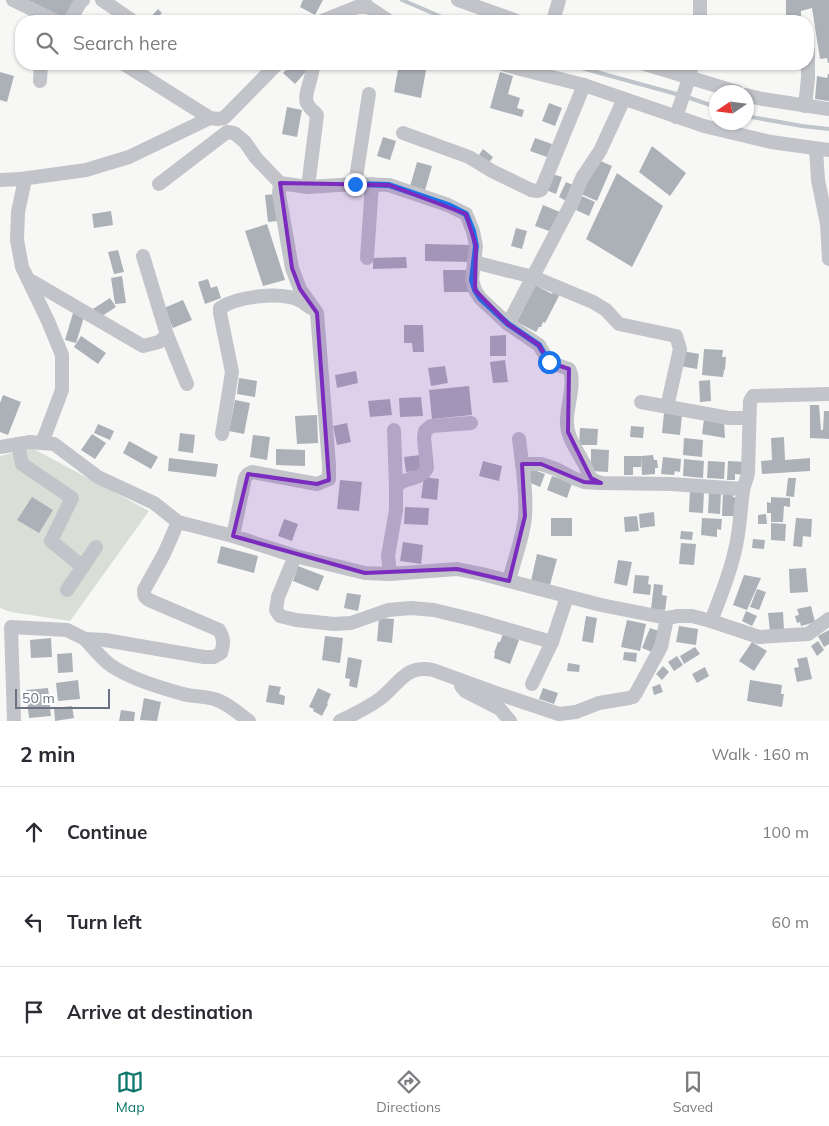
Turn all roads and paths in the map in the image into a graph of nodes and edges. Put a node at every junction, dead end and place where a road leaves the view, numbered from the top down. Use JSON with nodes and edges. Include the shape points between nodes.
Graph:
{"nodes":[{"id":1,"x":13,"y":0,"type":"edge"},
{"id":2,"x":83,"y":0,"type":"edge"},
{"id":3,"x":102,"y":0,"type":"edge"},
{"id":4,"x":458,"y":0,"type":"edge"},
{"id":5,"x":559,"y":0,"type":"edge"},
{"id":6,"x":700,"y":0,"type":"edge"},
{"id":7,"x":365,"y":4,"type":"edge"},
{"id":8,"x":44,"y":15,"type":"edge"},
{"id":9,"x":73,"y":15,"type":"edge"},
{"id":10,"x":124,"y":15,"type":"edge"},
{"id":11,"x":337,"y":15,"type":"edge"},
{"id":12,"x":381,"y":15,"type":"edge"},
{"id":13,"x":500,"y":15,"type":"edge"},
{"id":14,"x":554,"y":15,"type":"edge"},
{"id":15,"x":700,"y":15,"type":"edge"},
{"id":16,"x":41,"y":70,"type":"edge"},
{"id":17,"x":134,"y":70,"type":"edge"},
{"id":18,"x":271,"y":70,"type":"edge"},
{"id":19,"x":313,"y":70,"type":"edge"},
{"id":20,"x":526,"y":70,"type":"edge"},
{"id":21,"x":659,"y":70,"type":"edge"},
{"id":22,"x":691,"y":70,"type":"edge"},
{"id":23,"x":808,"y":70,"type":"edge"},
{"id":24,"x":40,"y":81,"type":"dead end"},
{"id":25,"x":688,"y":82,"type":"junction"},
{"id":26,"x":584,"y":85,"type":"junction"},
{"id":27,"x":709,"y":86,"type":"edge"},
{"id":28,"x":369,"y":94,"type":"dead end"},
{"id":29,"x":754,"y":97,"type":"edge"},
{"id":30,"x":624,"y":98,"type":"junction"},
{"id":31,"x":805,"y":106,"type":"junction"},
{"id":32,"x":829,"y":109,"type":"edge"},
{"id":33,"x":678,"y":112,"type":"junction"},
{"id":34,"x":210,"y":118,"type":"junction"},
{"id":35,"x":404,"y":133,"type":"dead end"},
{"id":36,"x":823,"y":149,"type":"edge"},
{"id":37,"x":21,"y":179,"type":"junction"},
{"id":38,"x":0,"y":180,"type":"edge"},
{"id":39,"x":280,"y":183,"type":"junction"},
{"id":40,"x":159,"y":184,"type":"dead end"},
{"id":41,"x":355,"y":184,"type":"junction"},
{"id":42,"x":372,"y":184,"type":"junction"},
{"id":43,"x":308,"y":186,"type":"junction"},
{"id":44,"x":143,"y":256,"type":"dead end"},
{"id":45,"x":367,"y":258,"type":"dead end"},
{"id":46,"x":829,"y":259,"type":"edge"},
{"id":47,"x":474,"y":262,"type":"junction"},
{"id":48,"x":533,"y":277,"type":"junction"},
{"id":49,"x":28,"y":279,"type":"junction"},
{"id":50,"x":318,"y":313,"type":"junction"},
{"id":51,"x":508,"y":324,"type":"junction"},
{"id":52,"x":166,"y":335,"type":"junction"},
{"id":53,"x":187,"y":384,"type":"dead end"},
{"id":54,"x":829,"y":394,"type":"edge"},
{"id":55,"x":642,"y":402,"type":"dead end"},
{"id":56,"x":667,"y":407,"type":"junction"},
{"id":57,"x":749,"y":418,"type":"junction"},
{"id":58,"x":471,"y":423,"type":"dead end"},
{"id":59,"x":394,"y":430,"type":"dead end"},
{"id":60,"x":222,"y":434,"type":"dead end"},
{"id":61,"x":519,"y":439,"type":"dead end"},
{"id":62,"x":42,"y":443,"type":"junction"},
{"id":63,"x":18,"y":444,"type":"junction"},
{"id":64,"x":0,"y":447,"type":"edge"},
{"id":65,"x":522,"y":464,"type":"junction"},
{"id":66,"x":601,"y":483,"type":"junction"},
{"id":67,"x":396,"y":486,"type":"junction"},
{"id":68,"x":743,"y":489,"type":"junction"},
{"id":69,"x":178,"y":522,"type":"junction"},
{"id":70,"x":233,"y":536,"type":"junction"},
{"id":71,"x":96,"y":547,"type":"dead end"},
{"id":72,"x":295,"y":556,"type":"junction"},
{"id":73,"x":83,"y":566,"type":"junction"},
{"id":74,"x":390,"y":574,"type":"junction"},
{"id":75,"x":509,"y":581,"type":"junction"},
{"id":76,"x":67,"y":590,"type":"dead end"},
{"id":77,"x":567,"y":597,"type":"junction"},
{"id":78,"x":667,"y":618,"type":"junction"},
{"id":79,"x":829,"y":620,"type":"edge"},
{"id":80,"x":711,"y":621,"type":"junction"},
{"id":81,"x":85,"y":639,"type":"junction"},
{"id":82,"x":552,"y":642,"type":"junction"},
{"id":83,"x":460,"y":680,"type":"junction"},
{"id":84,"x":532,"y":684,"type":"dead end"},
{"id":85,"x":14,"y":721,"type":"edge"},
{"id":86,"x":249,"y":721,"type":"edge"},
{"id":87,"x":340,"y":721,"type":"edge"},
{"id":88,"x":510,"y":721,"type":"edge"}],
"edges":[{"from":1,"to":8,"type":"street"},
{"from":2,"to":9,"type":"street"},
{"from":3,"to":10,"type":"street"},
{"from":4,"to":13,"type":"street"},
{"from":5,"to":14,"type":"street"},
{"from":6,"to":15,"type":"street"},
{"from":7,"to":11,"type":"street"},
{"from":7,"to":12,"type":"street"},
{"from":16,"to":24,"type":"street"},
{"from":17,"to":34,"type":"street"},
{"from":18,"to":34,"type":"street","via":[[224,118]]},
{"from":19,"to":43,"type":"street","via":[[305,100],[317,116]]},
{"from":20,"to":26,"type":"street"},
{"from":21,"to":25,"type":"street"},
{"from":22,"to":25,"type":"street"},
{"from":23,"to":31,"type":"street"},
{"from":25,"to":27,"type":"street"},
{"from":25,"to":33,"type":"street"},
{"from":26,"to":30,"type":"street"},
{"from":26,"to":35,"type":"street","via":[[541,190],[531,190],[469,157]]},
{"from":28,"to":41,"type":"street"},
{"from":29,"to":31,"type":"street"},
{"from":30,"to":33,"type":"street"},
{"from":30,"to":48,"type":"street","via":[[600,152],[582,178]]},
{"from":31,"to":32,"type":"street"},
{"from":33,"to":36,"type":"street","via":[[704,126],[771,142]]},
{"from":34,"to":37,"type":"street","via":[[129,158],[86,170]]},
{"from":36,"to":46,"type":"street","via":[[818,180],[827,224]]},
{"from":37,"to":38,"type":"street"},
{"from":37,"to":49,"type":"street","via":[[24,184],[17,240],[22,267]]},
{"from":39,"to":40,"type":"street","via":[[245,142],[234,133],[227,132]]},
{"from":39,"to":43,"type":"street"},
{"from":39,"to":50,"type":"street","via":[[279,194],[292,268],[300,289]]},
{"from":41,"to":42,"type":"street"},
{"from":41,"to":43,"type":"street"},
{"from":42,"to":45,"type":"street"},
{"from":42,"to":47,"type":"street","via":[[389,185],[466,214],[476,246]]},
{"from":44,"to":52,"type":"street"},
{"from":47,"to":48,"type":"street"},
{"from":47,"to":51,"type":"street","via":[[472,280],[475,290]]},
{"from":48,"to":51,"type":"street"},
{"from":48,"to":56,"type":"street","via":[[593,302],[619,324],[676,336],[680,349]]},
{"from":49,"to":52,"type":"street","via":[[143,346],[159,342]]},
{"from":49,"to":62,"type":"street","via":[[62,355],[62,390]]},
{"from":50,"to":60,"type":"street","via":[[300,301],[278,295],[226,304],[220,308],[232,372]]},
{"from":50,"to":70,"type":"street","via":[[329,479],[317,484],[252,472],[248,474]]},
{"from":51,"to":66,"type":"street","via":[[539,345],[549,362],[569,369],[572,381],[568,432],[591,478]]},
{"from":52,"to":53,"type":"street"},
{"from":54,"to":57,"type":"street","via":[[753,396]]},
{"from":55,"to":56,"type":"street"},
{"from":56,"to":57,"type":"street","via":[[729,418]]},
{"from":57,"to":68,"type":"street","via":[[748,473]]},
{"from":58,"to":67,"type":"street","via":[[431,426],[425,431],[426,472]]},
{"from":59,"to":67,"type":"street"},
{"from":61,"to":65,"type":"street"},
{"from":62,"to":63,"type":"street"},
{"from":62,"to":69,"type":"street","via":[[54,444],[98,477],[154,503]]},
{"from":63,"to":64,"type":"street"},
{"from":63,"to":73,"type":"street","via":[[22,464],[72,498],[52,541]]},
{"from":65,"to":66,"type":"street","via":[[541,464],[584,482]]},
{"from":65,"to":75,"type":"street","via":[[525,516]]},
{"from":66,"to":68,"type":"street"},
{"from":67,"to":74,"type":"street","via":[[396,510],[388,556]]},
{"from":68,"to":80,"type":"street","via":[[736,550]]},
{"from":69,"to":70,"type":"street"},
{"from":69,"to":81,"type":"street","via":[[144,594],[149,600],[219,630],[224,644],[221,653],[204,657]]},
{"from":70,"to":72,"type":"street"},
{"from":71,"to":73,"type":"street"},
{"from":72,"to":74,"type":"street","via":[[365,572]]},
{"from":72,"to":82,"type":"street","via":[[278,597],[276,610],[280,616],[334,624],[351,623],[388,610],[434,610]]},
{"from":73,"to":76,"type":"street"},
{"from":74,"to":75,"type":"street","via":[[457,568]]},
{"from":75,"to":77,"type":"street"},
{"from":77,"to":78,"type":"street"},
{"from":77,"to":82,"type":"street"},
{"from":78,"to":80,"type":"street","via":[[692,616]]},
{"from":78,"to":83,"type":"street","via":[[661,646],[636,693],[629,698],[559,714]]},
{"from":79,"to":80,"type":"street","via":[[808,634],[759,637]]},
{"from":81,"to":85,"type":"street","via":[[67,630],[11,627]]},
{"from":81,"to":86,"type":"street","via":[[110,665],[129,675],[156,686],[217,700]]},
{"from":82,"to":84,"type":"street"},
{"from":83,"to":87,"type":"street","via":[[433,670],[415,669],[405,674],[382,697]]},
{"from":83,"to":88,"type":"street","via":[[465,691],[500,709]]}]}
